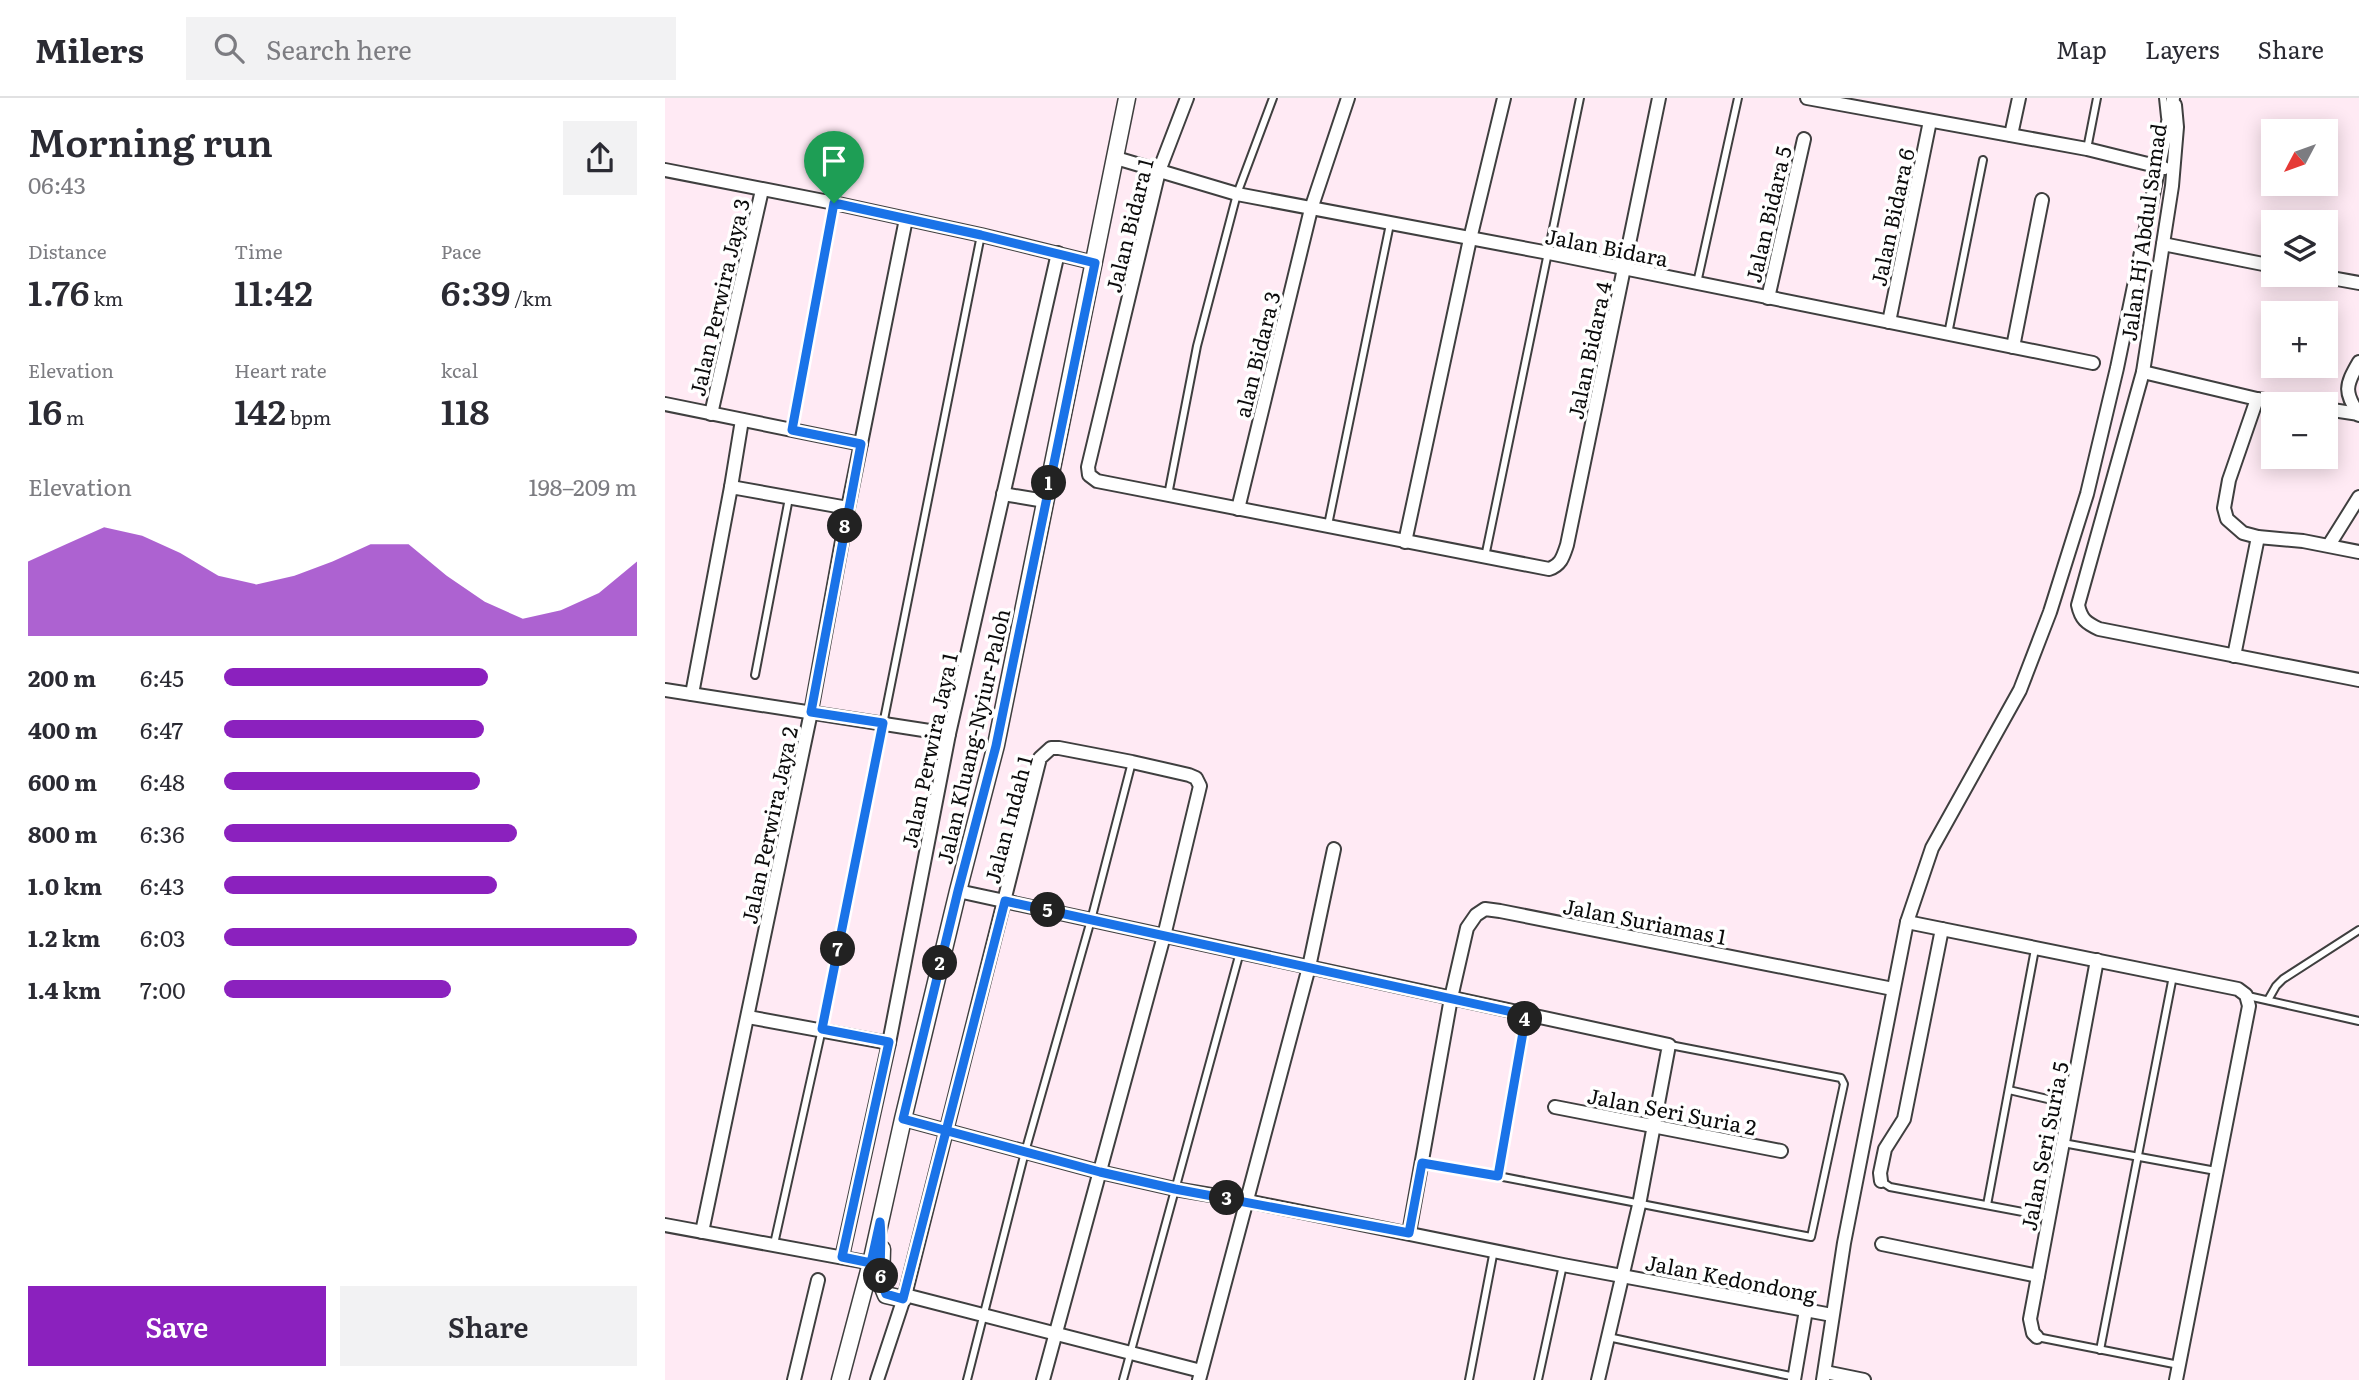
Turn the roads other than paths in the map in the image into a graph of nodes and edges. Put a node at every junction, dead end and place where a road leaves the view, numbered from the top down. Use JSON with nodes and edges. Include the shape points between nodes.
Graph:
{"nodes":[{"id":1,"x":1128,"y":98,"type":"edge"},
{"id":2,"x":1187,"y":98,"type":"edge"},
{"id":3,"x":1273,"y":98,"type":"edge"},
{"id":4,"x":1348,"y":98,"type":"edge"},
{"id":5,"x":1504,"y":98,"type":"edge"},
{"id":6,"x":1580,"y":98,"type":"edge"},
{"id":7,"x":1659,"y":98,"type":"edge"},
{"id":8,"x":1738,"y":98,"type":"edge"},
{"id":9,"x":1807,"y":98,"type":"edge"},
{"id":10,"x":2019,"y":98,"type":"edge"},
{"id":11,"x":2097,"y":98,"type":"edge"},
{"id":12,"x":2163,"y":98,"type":"edge"},
{"id":13,"x":2173,"y":98,"type":"edge"},
{"id":14,"x":1864,"y":103,"type":"edge"},
{"id":15,"x":1930,"y":121,"type":"junction"},
{"id":16,"x":2166,"y":130,"type":"junction"},
{"id":17,"x":2011,"y":135,"type":"junction"},
{"id":18,"x":1804,"y":139,"type":"dead end"},
{"id":19,"x":2087,"y":149,"type":"junction"},
{"id":20,"x":1116,"y":158,"type":"junction"},
{"id":21,"x":1983,"y":160,"type":"dead end"},
{"id":22,"x":2158,"y":166,"type":"junction"},
{"id":23,"x":665,"y":170,"type":"edge"},
{"id":24,"x":1159,"y":171,"type":"junction"},
{"id":25,"x":2173,"y":171,"type":"junction"},
{"id":26,"x":762,"y":190,"type":"junction"},
{"id":27,"x":1237,"y":194,"type":"junction"},
{"id":28,"x":2042,"y":200,"type":"dead end"},
{"id":29,"x":834,"y":203,"type":"junction"},
{"id":30,"x":1311,"y":209,"type":"junction"},
{"id":31,"x":906,"y":219,"type":"junction"},
{"id":32,"x":1390,"y":223,"type":"junction"},
{"id":33,"x":981,"y":235,"type":"junction"},
{"id":34,"x":1470,"y":239,"type":"junction"},
{"id":35,"x":2162,"y":244,"type":"junction"},
{"id":36,"x":1058,"y":253,"type":"junction"},
{"id":37,"x":1549,"y":253,"type":"junction"},
{"id":38,"x":1095,"y":263,"type":"junction"},
{"id":39,"x":2261,"y":264,"type":"edge"},
{"id":40,"x":1625,"y":269,"type":"junction"},
{"id":41,"x":2338,"y":280,"type":"edge"},
{"id":42,"x":1697,"y":283,"type":"junction"},
{"id":43,"x":2359,"y":284,"type":"edge"},
{"id":44,"x":1768,"y":298,"type":"junction"},
{"id":45,"x":1889,"y":322,"type":"junction"},
{"id":46,"x":1948,"y":334,"type":"junction"},
{"id":47,"x":2014,"y":347,"type":"junction"},
{"id":48,"x":2359,"y":362,"type":"edge"},
{"id":49,"x":2093,"y":363,"type":"dead end"},
{"id":50,"x":2143,"y":372,"type":"junction"},
{"id":51,"x":2257,"y":399,"type":"junction"},
{"id":52,"x":2261,"y":400,"type":"edge"},
{"id":53,"x":665,"y":404,"type":"edge"},
{"id":54,"x":2338,"y":411,"type":"edge"},
{"id":55,"x":711,"y":414,"type":"junction"},
{"id":56,"x":2359,"y":415,"type":"edge"},
{"id":57,"x":742,"y":420,"type":"junction"},
{"id":58,"x":792,"y":430,"type":"junction"},
{"id":59,"x":861,"y":444,"type":"junction"},
{"id":60,"x":731,"y":487,"type":"junction"},
{"id":61,"x":1003,"y":494,"type":"junction"},
{"id":62,"x":1168,"y":495,"type":"junction"},
{"id":63,"x":789,"y":496,"type":"junction"},
{"id":64,"x":2359,"y":497,"type":"edge"},
{"id":65,"x":1045,"y":502,"type":"junction"},
{"id":66,"x":848,"y":508,"type":"junction"},
{"id":67,"x":1238,"y":509,"type":"junction"},
{"id":68,"x":1327,"y":527,"type":"junction"},
{"id":69,"x":2258,"y":537,"type":"junction"},
{"id":70,"x":1405,"y":542,"type":"junction"},
{"id":71,"x":2329,"y":545,"type":"junction"},
{"id":72,"x":2359,"y":552,"type":"edge"},
{"id":73,"x":1485,"y":557,"type":"junction"},
{"id":74,"x":2234,"y":656,"type":"junction"},
{"id":75,"x":755,"y":675,"type":"dead end"},
{"id":76,"x":2359,"y":680,"type":"edge"},
{"id":77,"x":665,"y":690,"type":"edge"},
{"id":78,"x":692,"y":694,"type":"junction"},
{"id":79,"x":811,"y":712,"type":"junction"},
{"id":80,"x":883,"y":723,"type":"junction"},
{"id":81,"x":949,"y":734,"type":"junction"},
{"id":82,"x":1132,"y":762,"type":"junction"},
{"id":83,"x":1334,"y":849,"type":"dead end"},
{"id":84,"x":958,"y":891,"type":"junction"},
{"id":85,"x":1005,"y":901,"type":"junction"},
{"id":86,"x":1091,"y":920,"type":"junction"},
{"id":87,"x":1907,"y":922,"type":"junction"},
{"id":88,"x":1942,"y":929,"type":"junction"},
{"id":89,"x":2359,"y":930,"type":"edge"},
{"id":90,"x":1164,"y":936,"type":"junction"},
{"id":91,"x":2035,"y":948,"type":"junction"},
{"id":92,"x":1240,"y":952,"type":"junction"},
{"id":93,"x":2097,"y":960,"type":"junction"},
{"id":94,"x":1309,"y":967,"type":"junction"},
{"id":95,"x":2173,"y":976,"type":"junction"},
{"id":96,"x":1893,"y":989,"type":"junction"},
{"id":97,"x":2246,"y":995,"type":"junction"},
{"id":98,"x":1451,"y":998,"type":"junction"},
{"id":99,"x":2268,"y":1000,"type":"junction"},
{"id":100,"x":1526,"y":1015,"type":"junction"},
{"id":101,"x":748,"y":1017,"type":"junction"},
{"id":102,"x":2359,"y":1021,"type":"edge"},
{"id":103,"x":822,"y":1029,"type":"junction"},
{"id":104,"x":889,"y":1042,"type":"junction"},
{"id":105,"x":1669,"y":1045,"type":"junction"},
{"id":106,"x":2009,"y":1090,"type":"junction"},
{"id":107,"x":2071,"y":1104,"type":"junction"},
{"id":108,"x":1555,"y":1107,"type":"dead end"},
{"id":109,"x":903,"y":1119,"type":"junction"},
{"id":110,"x":1655,"y":1127,"type":"junction"},
{"id":111,"x":946,"y":1131,"type":"junction"},
{"id":112,"x":2063,"y":1143,"type":"junction"},
{"id":113,"x":1781,"y":1151,"type":"dead end"},
{"id":114,"x":1025,"y":1152,"type":"junction"},
{"id":115,"x":2138,"y":1157,"type":"junction"},
{"id":116,"x":1422,"y":1163,"type":"junction"},
{"id":117,"x":2216,"y":1171,"type":"junction"},
{"id":118,"x":1100,"y":1172,"type":"junction"},
{"id":119,"x":1498,"y":1176,"type":"junction"},
{"id":120,"x":1881,"y":1181,"type":"joint"},
{"id":121,"x":1175,"y":1189,"type":"junction"},
{"id":122,"x":1247,"y":1201,"type":"junction"},
{"id":123,"x":1639,"y":1205,"type":"junction"},
{"id":124,"x":1987,"y":1205,"type":"junction"},
{"id":125,"x":2049,"y":1217,"type":"junction"},
{"id":126,"x":880,"y":1222,"type":"junction"},
{"id":127,"x":665,"y":1225,"type":"edge"},
{"id":128,"x":702,"y":1231,"type":"junction"},
{"id":129,"x":1409,"y":1233,"type":"junction"},
{"id":130,"x":1882,"y":1244,"type":"dead end"},
{"id":131,"x":773,"y":1246,"type":"junction"},
{"id":132,"x":1494,"y":1250,"type":"junction"},
{"id":133,"x":842,"y":1257,"type":"junction"},
{"id":134,"x":871,"y":1263,"type":"junction"},
{"id":135,"x":1563,"y":1265,"type":"junction"},
{"id":136,"x":1622,"y":1276,"type":"junction"},
{"id":137,"x":2038,"y":1276,"type":"junction"},
{"id":138,"x":818,"y":1280,"type":"dead end"},
{"id":139,"x":904,"y":1297,"type":"junction"},
{"id":140,"x":1806,"y":1310,"type":"junction"},
{"id":141,"x":984,"y":1315,"type":"junction"},
{"id":142,"x":1832,"y":1315,"type":"junction"},
{"id":143,"x":1055,"y":1333,"type":"junction"},
{"id":144,"x":1608,"y":1337,"type":"junction"},
{"id":145,"x":2037,"y":1337,"type":"joint"},
{"id":146,"x":2100,"y":1350,"type":"junction"},
{"id":147,"x":1131,"y":1353,"type":"junction"},
{"id":148,"x":2179,"y":1365,"type":"junction"},
{"id":149,"x":1200,"y":1375,"type":"edge"},
{"id":150,"x":1824,"y":1376,"type":"edge"},
{"id":151,"x":1794,"y":1379,"type":"edge"},
{"id":152,"x":794,"y":1380,"type":"edge"},
{"id":153,"x":840,"y":1380,"type":"edge"},
{"id":154,"x":877,"y":1380,"type":"edge"},
{"id":155,"x":967,"y":1380,"type":"edge"},
{"id":156,"x":1043,"y":1380,"type":"edge"},
{"id":157,"x":1123,"y":1380,"type":"edge"},
{"id":158,"x":1469,"y":1380,"type":"edge"},
{"id":159,"x":1538,"y":1380,"type":"edge"},
{"id":160,"x":1598,"y":1380,"type":"edge"},
{"id":161,"x":1864,"y":1380,"type":"edge"},
{"id":162,"x":2176,"y":1380,"type":"edge"}],
"edges":[{"from":1,"to":20,"type":"street","name":"Jalan Kluang-Nyiur-Paloh"},
{"from":2,"to":24,"type":"street","name":"Jalan Bidara 1"},
{"from":3,"to":27,"type":"lane"},
{"from":4,"to":30,"type":"street","name":"alan Bidara 3"},
{"from":5,"to":34,"type":"street"},
{"from":6,"to":37,"type":"lane"},
{"from":7,"to":40,"type":"street","name":"Jalan Bidara 4"},
{"from":8,"to":42,"type":"lane"},
{"from":9,"to":14,"type":"street"},
{"from":10,"to":17,"type":"street"},
{"from":11,"to":19,"type":"lane"},
{"from":12,"to":16,"type":"lane"},
{"from":13,"to":16,"type":"street"},
{"from":13,"to":25,"type":"street","name":"Jalan Hj Abdul Samad","via":[[2177,127]]},
{"from":14,"to":15,"type":"street"},
{"from":15,"to":17,"type":"street"},
{"from":15,"to":45,"type":"street","name":"Jalan Bidara 6"},
{"from":16,"to":22,"type":"street"},
{"from":17,"to":19,"type":"street"},
{"from":18,"to":44,"type":"street","name":"Jalan Bidara 5"},
{"from":19,"to":22,"type":"street"},
{"from":20,"to":24,"type":"street","name":"Jalan Bidara"},
{"from":20,"to":38,"type":"street","name":"Jalan Kluang-Nyiur-Paloh"},
{"from":21,"to":46,"type":"lane"},
{"from":22,"to":25,"type":"street"},
{"from":22,"to":87,"type":"street","via":[[2087,494],[2050,612],[2020,690],[1932,848]]},
{"from":23,"to":26,"type":"street"},
{"from":24,"to":27,"type":"street","name":"Jalan Bidara"},
{"from":24,"to":62,"type":"street","name":"Jalan Bidara 1","via":[[1088,467],[1097,481]]},
{"from":25,"to":35,"type":"street","name":"Jalan Hj Abdul Samad"},
{"from":26,"to":29,"type":"street"},
{"from":26,"to":55,"type":"street","name":"Jalan Perwira Jaya 3"},
{"from":27,"to":30,"type":"street","name":"Jalan Bidara"},
{"from":27,"to":62,"type":"lane","via":[[1197,345]]},
{"from":28,"to":47,"type":"street"},
{"from":29,"to":31,"type":"street"},
{"from":29,"to":58,"type":"lane"},
{"from":30,"to":32,"type":"street","name":"Jalan Bidara"},
{"from":30,"to":67,"type":"street","name":"alan Bidara 3"},
{"from":31,"to":33,"type":"street"},
{"from":31,"to":59,"type":"street","name":"Jalan Perwira Jaya 2"},
{"from":32,"to":34,"type":"street","name":"Jalan Bidara"},
{"from":32,"to":68,"type":"lane"},
{"from":33,"to":36,"type":"street"},
{"from":33,"to":80,"type":"lane"},
{"from":34,"to":37,"type":"street","name":"Jalan Bidara"},
{"from":34,"to":70,"type":"street"},
{"from":35,"to":39,"type":"street"},
{"from":35,"to":50,"type":"street","name":"Jalan Hj Abdul Samad"},
{"from":36,"to":38,"type":"street"},
{"from":36,"to":61,"type":"street","name":"Jalan Perwira Jaya 1"},
{"from":37,"to":40,"type":"street","name":"Jalan Bidara"},
{"from":37,"to":73,"type":"lane"},
{"from":38,"to":65,"type":"street","name":"Jalan Kluang-Nyiur-Paloh"},
{"from":40,"to":42,"type":"street","name":"Jalan Bidara"},
{"from":40,"to":73,"type":"street","name":"Jalan Bidara 4","via":[[1562,560],[1549,569]]},
{"from":41,"to":43,"type":"street"},
{"from":42,"to":44,"type":"street","name":"Jalan Bidara"},
{"from":44,"to":45,"type":"street","name":"Jalan Bidara"},
{"from":45,"to":46,"type":"street","name":"Jalan Bidara"},
{"from":46,"to":47,"type":"street","name":"Jalan Bidara"},
{"from":47,"to":49,"type":"street","name":"Jalan Bidara"},
{"from":48,"to":56,"type":"street","via":[[2348,383],[2350,401]]},
{"from":50,"to":51,"type":"street"},
{"from":50,"to":74,"type":"street","name":"Jalan Hj Abdul Samad","via":[[2078,605],[2080,617],[2099,629]]},
{"from":51,"to":52,"type":"street"},
{"from":51,"to":69,"type":"street","via":[[2224,508],[2235,527]]},
{"from":53,"to":55,"type":"street"},
{"from":54,"to":56,"type":"street"},
{"from":55,"to":57,"type":"street"},
{"from":57,"to":58,"type":"street"},
{"from":57,"to":60,"type":"street"},
{"from":58,"to":59,"type":"street"},
{"from":59,"to":66,"type":"street","name":"Jalan Perwira Jaya 2"},
{"from":60,"to":63,"type":"street"},
{"from":60,"to":78,"type":"street"},
{"from":61,"to":65,"type":"street"},
{"from":61,"to":81,"type":"street","name":"Jalan Perwira Jaya 1"},
{"from":62,"to":67,"type":"street"},
{"from":63,"to":66,"type":"street"},
{"from":63,"to":75,"type":"lane"},
{"from":64,"to":71,"type":"street"},
{"from":65,"to":84,"type":"street","name":"Jalan Kluang-Nyiur-Paloh","via":[[996,746]]},
{"from":66,"to":79,"type":"street","name":"Jalan Perwira Jaya 2"},
{"from":67,"to":68,"type":"street"},
{"from":68,"to":70,"type":"street"},
{"from":69,"to":71,"type":"street"},
{"from":69,"to":74,"type":"street"},
{"from":70,"to":73,"type":"street"},
{"from":71,"to":72,"type":"street"},
{"from":74,"to":76,"type":"street"},
{"from":77,"to":78,"type":"street"},
{"from":78,"to":79,"type":"street"},
{"from":79,"to":80,"type":"street"},
{"from":79,"to":101,"type":"street","name":"Jalan Perwira Jaya 2"},
{"from":80,"to":81,"type":"street"},
{"from":80,"to":103,"type":"lane"},
{"from":81,"to":104,"type":"street","name":"Jalan Perwira Jaya 1"},
{"from":82,"to":85,"type":"street","name":"Jalan Indah 1","via":[[1059,748],[1045,751]]},
{"from":82,"to":86,"type":"lane"},
{"from":82,"to":90,"type":"street","via":[[1189,775],[1200,782]]},
{"from":83,"to":94,"type":"street"},
{"from":84,"to":85,"type":"street"},
{"from":84,"to":109,"type":"street","name":"Jalan Kluang-Nyiur-Paloh"},
{"from":85,"to":86,"type":"street"},
{"from":85,"to":111,"type":"street"},
{"from":86,"to":90,"type":"street"},
{"from":86,"to":114,"type":"lane"},
{"from":87,"to":88,"type":"street"},
{"from":87,"to":96,"type":"street"},
{"from":88,"to":91,"type":"street"},
{"from":88,"to":120,"type":"street","via":[[1905,1119],[1885,1149]]},
{"from":89,"to":99,"type":"lane","via":[[2283,979]]},
{"from":90,"to":92,"type":"street"},
{"from":90,"to":118,"type":"street"},
{"from":91,"to":93,"type":"street"},
{"from":91,"to":106,"type":"lane"},
{"from":92,"to":94,"type":"street"},
{"from":92,"to":121,"type":"lane"},
{"from":93,"to":95,"type":"street"},
{"from":93,"to":107,"type":"street","name":"Jalan Seri Suria 5"},
{"from":94,"to":98,"type":"street"},
{"from":94,"to":122,"type":"street"},
{"from":95,"to":97,"type":"street","via":[[2238,989]]},
{"from":95,"to":115,"type":"lane"},
{"from":96,"to":98,"type":"street","name":"Jalan Suriamas 1","via":[[1485,909],[1467,928]]},
{"from":96,"to":142,"type":"street"},
{"from":97,"to":99,"type":"lane"},
{"from":97,"to":117,"type":"street","via":[[2249,1006]]},
{"from":98,"to":100,"type":"street"},
{"from":98,"to":116,"type":"street"},
{"from":99,"to":102,"type":"lane"},
{"from":100,"to":105,"type":"street"},
{"from":100,"to":119,"type":"lane"},
{"from":101,"to":103,"type":"street"},
{"from":101,"to":128,"type":"street","name":"Jalan Perwira Jaya 2"},
{"from":103,"to":104,"type":"street"},
{"from":103,"to":131,"type":"lane"},
{"from":104,"to":133,"type":"street","name":"Jalan Perwira Jaya 1"},
{"from":105,"to":110,"type":"street"},
{"from":105,"to":123,"type":"lane","via":[[1837,1076],[1844,1084],[1811,1237]]},
{"from":106,"to":107,"type":"lane"},
{"from":106,"to":124,"type":"lane"},
{"from":107,"to":112,"type":"street","name":"Jalan Seri Suria 5"},
{"from":108,"to":110,"type":"street","name":"Jalan Seri Suria 2"},
{"from":109,"to":111,"type":"street","name":"Jalan Kedondong"},
{"from":109,"to":126,"type":"street","name":"Jalan Kluang-Nyiur-Paloh"},
{"from":110,"to":113,"type":"street","name":"Jalan Seri Suria 2"},
{"from":110,"to":123,"type":"street"},
{"from":111,"to":114,"type":"street","name":"Jalan Kedondong"},
{"from":111,"to":139,"type":"street"},
{"from":112,"to":115,"type":"lane"},
{"from":112,"to":125,"type":"street","name":"Jalan Seri Suria 5"},
{"from":114,"to":118,"type":"street","name":"Jalan Kedondong"},
{"from":114,"to":141,"type":"lane"},
{"from":115,"to":117,"type":"lane"},
{"from":115,"to":146,"type":"lane"},
{"from":116,"to":119,"type":"lane"},
{"from":116,"to":129,"type":"street"},
{"from":117,"to":148,"type":"street"},
{"from":118,"to":121,"type":"street","name":"Jalan Kedondong"},
{"from":118,"to":143,"type":"street"},
{"from":119,"to":123,"type":"lane"},
{"from":120,"to":124,"type":"lane","via":[[1890,1187]]},
{"from":121,"to":122,"type":"street","name":"Jalan Kedondong"},
{"from":121,"to":147,"type":"lane"},
{"from":122,"to":129,"type":"street","name":"Jalan Kedondong"},
{"from":122,"to":149,"type":"street"},
{"from":123,"to":136,"type":"street"},
{"from":124,"to":125,"type":"lane"},
{"from":125,"to":137,"type":"street","name":"Jalan Seri Suria 5"},
{"from":126,"to":134,"type":"street","name":"Jalan Kluang-Nyiur-Paloh"},
{"from":126,"to":139,"type":"street","via":[[881,1283],[886,1294]]},
{"from":127,"to":128,"type":"street"},
{"from":128,"to":131,"type":"street"},
{"from":129,"to":132,"type":"street","name":"Jalan Kedondong"},
{"from":130,"to":137,"type":"street"},
{"from":131,"to":133,"type":"street"},
{"from":132,"to":135,"type":"street","name":"Jalan Kedondong"},
{"from":132,"to":158,"type":"lane"},
{"from":133,"to":134,"type":"street"},
{"from":134,"to":153,"type":"street","name":"Jalan Kluang-Nyiur-Paloh"},
{"from":135,"to":136,"type":"street","name":"Jalan Kedondong"},
{"from":135,"to":159,"type":"lane"},
{"from":136,"to":140,"type":"street","name":"Jalan Kedondong"},
{"from":136,"to":144,"type":"street"},
{"from":137,"to":145,"type":"street","name":"Jalan Seri Suria 5","via":[[2030,1320]]},
{"from":138,"to":152,"type":"street"},
{"from":139,"to":141,"type":"street"},
{"from":139,"to":154,"type":"street"},
{"from":140,"to":142,"type":"street","name":"Jalan Kedondong"},
{"from":140,"to":151,"type":"street"},
{"from":141,"to":143,"type":"street"},
{"from":141,"to":155,"type":"lane"},
{"from":142,"to":150,"type":"street"},
{"from":143,"to":147,"type":"street"},
{"from":143,"to":156,"type":"street"},
{"from":144,"to":151,"type":"lane"},
{"from":144,"to":160,"type":"street"},
{"from":145,"to":146,"type":"lane"},
{"from":146,"to":148,"type":"lane"},
{"from":147,"to":149,"type":"street"},
{"from":147,"to":157,"type":"lane"},
{"from":148,"to":162,"type":"street"},
{"from":150,"to":161,"type":"street"}]}
